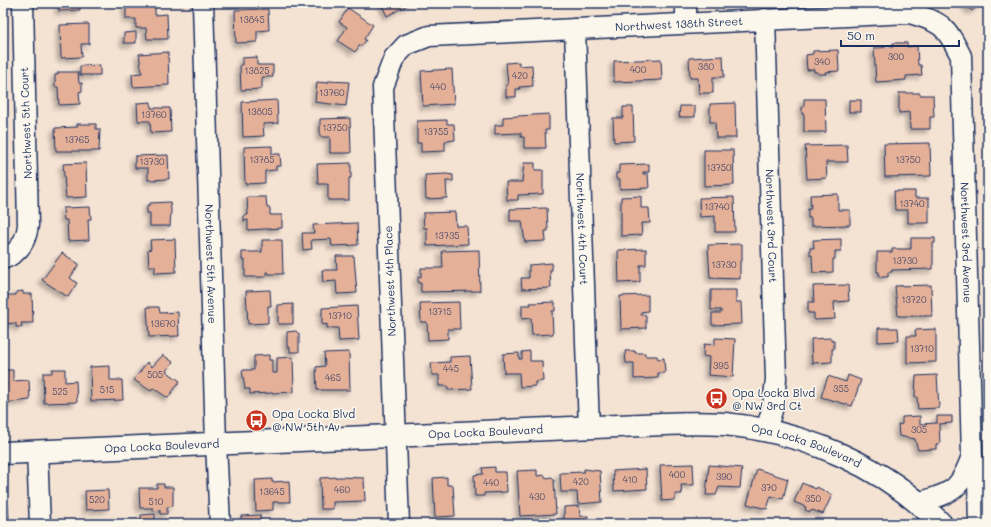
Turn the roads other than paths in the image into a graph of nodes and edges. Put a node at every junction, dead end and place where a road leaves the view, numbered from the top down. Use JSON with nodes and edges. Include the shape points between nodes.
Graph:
{"nodes":[{"id":1,"x":23,"y":3,"type":"edge"},
{"id":2,"x":203,"y":3,"type":"edge"},
{"id":3,"x":686,"y":3,"type":"edge"},
{"id":4,"x":765,"y":20,"type":"junction"},
{"id":5,"x":686,"y":23,"type":"junction"},
{"id":6,"x":575,"y":29,"type":"junction"},
{"id":7,"x":948,"y":32,"type":"joint"},
{"id":8,"x":406,"y":44,"type":"joint"},
{"id":9,"x":3,"y":259,"type":"edge"},
{"id":10,"x":589,"y":428,"type":"junction"},
{"id":11,"x":766,"y":430,"type":"junction"},
{"id":12,"x":395,"y":436,"type":"junction"},
{"id":13,"x":216,"y":444,"type":"junction"},
{"id":14,"x":37,"y":451,"type":"junction"},
{"id":15,"x":3,"y":452,"type":"edge"},
{"id":16,"x":972,"y":456,"type":"junction"},
{"id":17,"x":918,"y":503,"type":"junction"},
{"id":18,"x":40,"y":524,"type":"edge"},
{"id":19,"x":220,"y":524,"type":"edge"},
{"id":20,"x":399,"y":524,"type":"edge"},
{"id":21,"x":941,"y":524,"type":"edge"},
{"id":22,"x":979,"y":524,"type":"edge"}],
"edges":[{"from":1,"to":9,"type":"street","name":"Northwest 5th Court","via":[[28,217],[24,242],[17,251]]},
{"from":2,"to":13,"type":"street","name":"Northwest 5th Avenue"},
{"from":3,"to":5,"type":"street"},
{"from":4,"to":5,"type":"street","name":"Northwest 138th Street"},
{"from":4,"to":7,"type":"street","name":"Northwest 138th Street","via":[[910,13],[934,20]]},
{"from":4,"to":11,"type":"street","name":"Northwest 3rd Court","via":[[776,379],[773,407]]},
{"from":5,"to":6,"type":"street","name":"Northwest 138th Street"},
{"from":6,"to":8,"type":"street","name":"Northwest 138th Street","via":[[429,36]]},
{"from":6,"to":10,"type":"street","name":"Northwest 4th Court"},
{"from":7,"to":16,"type":"street","name":"Northwest 3rd Avenue","via":[[960,56]]},
{"from":8,"to":12,"type":"street","name":"Northwest 4th Place","via":[[394,58],[383,86]]},
{"from":10,"to":11,"type":"main road","name":"Opa Locka Boulevard","via":[[688,423],[725,424]]},
{"from":10,"to":12,"type":"main road","name":"Opa Locka Boulevard"},
{"from":11,"to":17,"type":"main road","name":"Opa Locka Boulevard","via":[[798,439],[846,458],[886,480]]},
{"from":12,"to":13,"type":"main road","name":"Opa Locka Boulevard"},
{"from":12,"to":20,"type":"street","name":"Northwest 4th Place"},
{"from":13,"to":14,"type":"main road","name":"Opa Locka Boulevard"},
{"from":13,"to":19,"type":"street","name":"Northwest 5th Avenue"},
{"from":14,"to":15,"type":"main road","name":"Opa Locka Boulevard"},
{"from":14,"to":18,"type":"street"},
{"from":16,"to":17,"type":"street","name":"Northwest 3rd Avenue","via":[[965,476],[957,487]]},
{"from":16,"to":22,"type":"street","name":"Northwest 3rd Avenue","via":[[978,479]]},
{"from":17,"to":21,"type":"main road","name":"Opa Locka Boulevard"}]}
